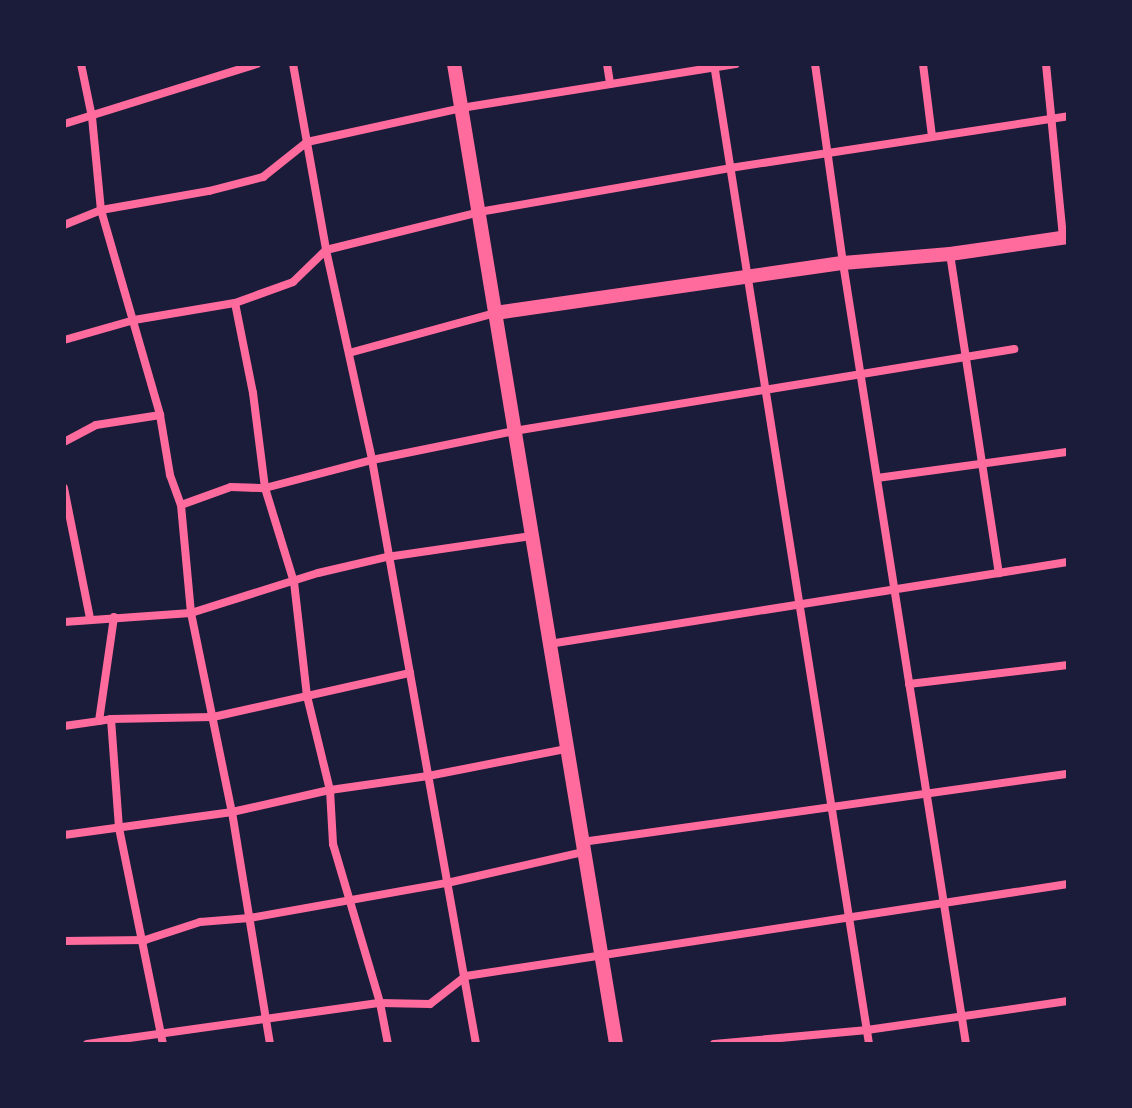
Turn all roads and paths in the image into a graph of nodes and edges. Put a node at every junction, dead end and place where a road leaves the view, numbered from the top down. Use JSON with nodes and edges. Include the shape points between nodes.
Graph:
{"nodes":[{"id":1,"x":81,"y":64,"type":"edge"},
{"id":2,"x":257,"y":64,"type":"edge"},
{"id":3,"x":293,"y":64,"type":"edge"},
{"id":4,"x":454,"y":64,"type":"edge"},
{"id":5,"x":607,"y":64,"type":"edge"},
{"id":6,"x":736,"y":64,"type":"edge"},
{"id":7,"x":815,"y":64,"type":"edge"},
{"id":8,"x":923,"y":64,"type":"edge"},
{"id":9,"x":1046,"y":64,"type":"edge"},
{"id":10,"x":714,"y":66,"type":"edge"},
{"id":11,"x":610,"y":84,"type":"junction"},
{"id":12,"x":461,"y":108,"type":"junction"},
{"id":13,"x":1068,"y":116,"type":"edge"},
{"id":14,"x":92,"y":117,"type":"junction"},
{"id":15,"x":1049,"y":118,"type":"junction"},
{"id":16,"x":64,"y":124,"type":"edge"},
{"id":17,"x":932,"y":136,"type":"junction"},
{"id":18,"x":307,"y":142,"type":"junction"},
{"id":19,"x":828,"y":152,"type":"junction"},
{"id":20,"x":730,"y":168,"type":"junction"},
{"id":21,"x":101,"y":210,"type":"junction"},
{"id":22,"x":479,"y":212,"type":"junction"},
{"id":23,"x":64,"y":225,"type":"edge"},
{"id":24,"x":1066,"y":237,"type":"edge"},
{"id":25,"x":326,"y":250,"type":"junction"},
{"id":26,"x":950,"y":254,"type":"junction"},
{"id":27,"x":843,"y":263,"type":"junction"},
{"id":28,"x":748,"y":277,"type":"junction"},
{"id":29,"x":235,"y":303,"type":"junction"},
{"id":30,"x":495,"y":313,"type":"junction"},
{"id":31,"x":134,"y":320,"type":"junction"},
{"id":32,"x":64,"y":340,"type":"edge"},
{"id":33,"x":1014,"y":349,"type":"dead end"},
{"id":34,"x":349,"y":353,"type":"junction"},
{"id":35,"x":965,"y":357,"type":"junction"},
{"id":36,"x":860,"y":373,"type":"junction"},
{"id":37,"x":766,"y":390,"type":"junction"},
{"id":38,"x":160,"y":415,"type":"junction"},
{"id":39,"x":514,"y":431,"type":"junction"},
{"id":40,"x":64,"y":442,"type":"edge"},
{"id":41,"x":1068,"y":452,"type":"edge"},
{"id":42,"x":372,"y":460,"type":"junction"},
{"id":43,"x":982,"y":464,"type":"junction"},
{"id":44,"x":877,"y":478,"type":"junction"},
{"id":45,"x":64,"y":488,"type":"edge"},
{"id":46,"x":265,"y":488,"type":"junction"},
{"id":47,"x":181,"y":505,"type":"junction"},
{"id":48,"x":531,"y":536,"type":"junction"},
{"id":49,"x":387,"y":557,"type":"junction"},
{"id":50,"x":1068,"y":562,"type":"edge"},
{"id":51,"x":999,"y":573,"type":"junction"},
{"id":52,"x":294,"y":582,"type":"junction"},
{"id":53,"x":894,"y":589,"type":"junction"},
{"id":54,"x":800,"y":604,"type":"junction"},
{"id":55,"x":191,"y":613,"type":"junction"},
{"id":56,"x":114,"y":617,"type":"junction"},
{"id":57,"x":90,"y":618,"type":"junction"},
{"id":58,"x":64,"y":622,"type":"edge"},
{"id":59,"x":549,"y":644,"type":"junction"},
{"id":60,"x":1068,"y":665,"type":"edge"},
{"id":61,"x":410,"y":673,"type":"junction"},
{"id":62,"x":909,"y":684,"type":"junction"},
{"id":63,"x":307,"y":696,"type":"junction"},
{"id":64,"x":213,"y":717,"type":"junction"},
{"id":65,"x":111,"y":719,"type":"junction"},
{"id":66,"x":99,"y":721,"type":"junction"},
{"id":67,"x":64,"y":726,"type":"edge"},
{"id":68,"x":566,"y":749,"type":"junction"},
{"id":69,"x":1068,"y":774,"type":"edge"},
{"id":70,"x":428,"y":776,"type":"junction"},
{"id":71,"x":330,"y":790,"type":"junction"},
{"id":72,"x":927,"y":794,"type":"junction"},
{"id":73,"x":832,"y":807,"type":"junction"},
{"id":74,"x":232,"y":812,"type":"junction"},
{"id":75,"x":119,"y":828,"type":"junction"},
{"id":76,"x":64,"y":835,"type":"edge"},
{"id":77,"x":582,"y":847,"type":"junction"},
{"id":78,"x":447,"y":883,"type":"junction"},
{"id":79,"x":1068,"y":884,"type":"edge"},
{"id":80,"x":349,"y":899,"type":"junction"},
{"id":81,"x":944,"y":903,"type":"junction"},
{"id":82,"x":850,"y":917,"type":"junction"},
{"id":83,"x":250,"y":918,"type":"junction"},
{"id":84,"x":145,"y":940,"type":"junction"},
{"id":85,"x":64,"y":941,"type":"edge"},
{"id":86,"x":600,"y":955,"type":"junction"},
{"id":87,"x":466,"y":976,"type":"junction"},
{"id":88,"x":1068,"y":1001,"type":"edge"},
{"id":89,"x":380,"y":1003,"type":"junction"},
{"id":90,"x":962,"y":1016,"type":"junction"},
{"id":91,"x":266,"y":1018,"type":"junction"},
{"id":92,"x":867,"y":1030,"type":"junction"},
{"id":93,"x":161,"y":1032,"type":"junction"},
{"id":94,"x":87,"y":1044,"type":"edge"},
{"id":95,"x":163,"y":1044,"type":"edge"},
{"id":96,"x":270,"y":1044,"type":"edge"},
{"id":97,"x":388,"y":1044,"type":"edge"},
{"id":98,"x":476,"y":1044,"type":"edge"},
{"id":99,"x":616,"y":1044,"type":"edge"},
{"id":100,"x":714,"y":1044,"type":"edge"},
{"id":101,"x":869,"y":1044,"type":"edge"},
{"id":102,"x":966,"y":1044,"type":"edge"}],
"edges":[{"from":1,"to":14,"type":"street"},
{"from":2,"to":14,"type":"street"},
{"from":3,"to":18,"type":"street"},
{"from":4,"to":12,"type":"street"},
{"from":5,"to":11,"type":"street"},
{"from":6,"to":10,"type":"street"},
{"from":7,"to":19,"type":"street"},
{"from":8,"to":17,"type":"street"},
{"from":9,"to":15,"type":"street"},
{"from":10,"to":11,"type":"street"},
{"from":10,"to":20,"type":"street"},
{"from":11,"to":12,"type":"street"},
{"from":12,"to":18,"type":"street"},
{"from":12,"to":22,"type":"street"},
{"from":13,"to":15,"type":"street"},
{"from":14,"to":16,"type":"street"},
{"from":14,"to":21,"type":"street"},
{"from":15,"to":17,"type":"street"},
{"from":15,"to":24,"type":"street"},
{"from":17,"to":19,"type":"street"},
{"from":18,"to":21,"type":"street","via":[[263,177]]},
{"from":18,"to":25,"type":"street"},
{"from":19,"to":20,"type":"street"},
{"from":19,"to":27,"type":"street"},
{"from":20,"to":22,"type":"street"},
{"from":20,"to":28,"type":"street"},
{"from":21,"to":23,"type":"street"},
{"from":21,"to":31,"type":"street"},
{"from":22,"to":25,"type":"street"},
{"from":22,"to":30,"type":"street"},
{"from":24,"to":26,"type":"street"},
{"from":25,"to":29,"type":"street","via":[[293,282]]},
{"from":25,"to":34,"type":"street"},
{"from":26,"to":27,"type":"street"},
{"from":26,"to":35,"type":"street"},
{"from":27,"to":28,"type":"street"},
{"from":27,"to":36,"type":"street"},
{"from":28,"to":30,"type":"street"},
{"from":28,"to":37,"type":"street"},
{"from":29,"to":31,"type":"street"},
{"from":29,"to":46,"type":"street"},
{"from":30,"to":34,"type":"street"},
{"from":30,"to":39,"type":"street"},
{"from":31,"to":32,"type":"street"},
{"from":31,"to":38,"type":"street"},
{"from":33,"to":35,"type":"street"},
{"from":34,"to":42,"type":"street"},
{"from":35,"to":36,"type":"street"},
{"from":35,"to":43,"type":"street"},
{"from":36,"to":37,"type":"street"},
{"from":36,"to":44,"type":"street"},
{"from":37,"to":39,"type":"street"},
{"from":37,"to":54,"type":"street"},
{"from":38,"to":40,"type":"street","via":[[96,425]]},
{"from":38,"to":47,"type":"street"},
{"from":39,"to":42,"type":"street"},
{"from":39,"to":48,"type":"street"},
{"from":41,"to":43,"type":"street"},
{"from":42,"to":46,"type":"street"},
{"from":42,"to":49,"type":"street"},
{"from":43,"to":44,"type":"street"},
{"from":43,"to":51,"type":"street"},
{"from":44,"to":53,"type":"street"},
{"from":45,"to":57,"type":"street"},
{"from":46,"to":47,"type":"street","via":[[231,487]]},
{"from":46,"to":52,"type":"street"},
{"from":47,"to":55,"type":"street"},
{"from":48,"to":49,"type":"street"},
{"from":48,"to":59,"type":"street"},
{"from":49,"to":52,"type":"street"},
{"from":49,"to":61,"type":"street"},
{"from":50,"to":51,"type":"street"},
{"from":51,"to":53,"type":"street"},
{"from":52,"to":55,"type":"street"},
{"from":52,"to":63,"type":"street"},
{"from":53,"to":54,"type":"street"},
{"from":53,"to":62,"type":"street"},
{"from":54,"to":59,"type":"street"},
{"from":54,"to":73,"type":"street"},
{"from":55,"to":56,"type":"street"},
{"from":55,"to":64,"type":"street"},
{"from":56,"to":57,"type":"street"},
{"from":56,"to":66,"type":"street"},
{"from":57,"to":58,"type":"street"},
{"from":59,"to":68,"type":"street"},
{"from":60,"to":62,"type":"street"},
{"from":61,"to":63,"type":"street"},
{"from":61,"to":70,"type":"street"},
{"from":62,"to":72,"type":"street"},
{"from":63,"to":64,"type":"street"},
{"from":63,"to":71,"type":"street"},
{"from":64,"to":65,"type":"street"},
{"from":64,"to":74,"type":"street"},
{"from":65,"to":66,"type":"street"},
{"from":65,"to":75,"type":"street"},
{"from":66,"to":67,"type":"street"},
{"from":68,"to":70,"type":"street"},
{"from":68,"to":77,"type":"street"},
{"from":69,"to":72,"type":"street"},
{"from":70,"to":71,"type":"street"},
{"from":70,"to":78,"type":"street"},
{"from":71,"to":74,"type":"street"},
{"from":71,"to":80,"type":"street","via":[[333,844]]},
{"from":72,"to":73,"type":"street"},
{"from":72,"to":81,"type":"street"},
{"from":73,"to":77,"type":"street"},
{"from":73,"to":82,"type":"street"},
{"from":74,"to":75,"type":"street"},
{"from":74,"to":83,"type":"street"},
{"from":75,"to":76,"type":"street"},
{"from":75,"to":84,"type":"street"},
{"from":77,"to":78,"type":"street"},
{"from":77,"to":86,"type":"street"},
{"from":78,"to":80,"type":"street"},
{"from":78,"to":87,"type":"street"},
{"from":79,"to":81,"type":"street"},
{"from":80,"to":83,"type":"street"},
{"from":80,"to":89,"type":"street"},
{"from":81,"to":82,"type":"street"},
{"from":81,"to":90,"type":"street"},
{"from":82,"to":86,"type":"street"},
{"from":82,"to":92,"type":"street"},
{"from":83,"to":84,"type":"street","via":[[200,922]]},
{"from":83,"to":91,"type":"street"},
{"from":84,"to":85,"type":"street"},
{"from":84,"to":93,"type":"street"},
{"from":86,"to":87,"type":"street"},
{"from":86,"to":99,"type":"street"},
{"from":87,"to":89,"type":"street","via":[[430,1004]]},
{"from":87,"to":98,"type":"street"},
{"from":88,"to":90,"type":"street"},
{"from":89,"to":91,"type":"street"},
{"from":89,"to":97,"type":"street"},
{"from":90,"to":92,"type":"street"},
{"from":90,"to":102,"type":"street"},
{"from":91,"to":93,"type":"street"},
{"from":91,"to":96,"type":"street"},
{"from":92,"to":100,"type":"street"},
{"from":92,"to":101,"type":"street"},
{"from":93,"to":94,"type":"street"},
{"from":93,"to":95,"type":"street"}]}
